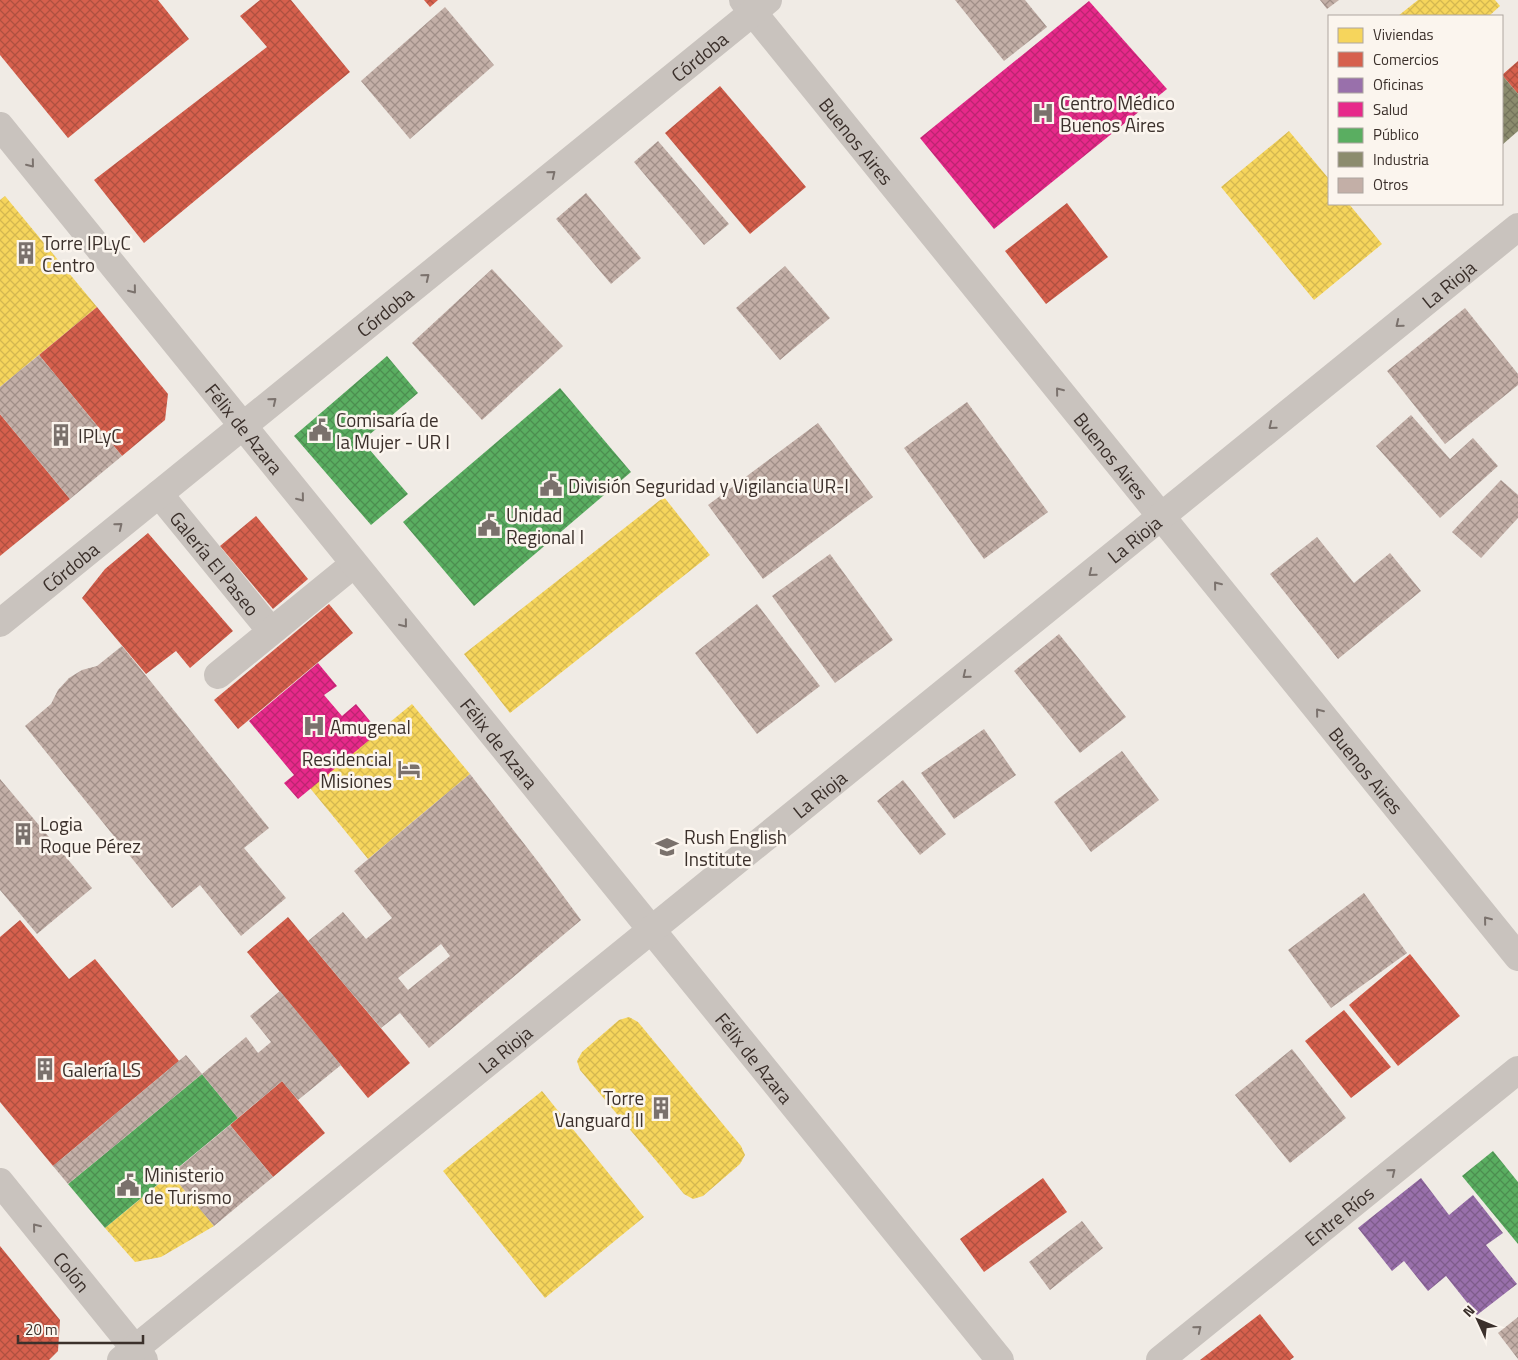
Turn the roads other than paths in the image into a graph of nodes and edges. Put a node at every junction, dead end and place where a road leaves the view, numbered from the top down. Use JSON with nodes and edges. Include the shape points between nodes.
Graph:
{"nodes":[{"id":1,"x":754,"y":4,"type":"edge"},
{"id":2,"x":0,"y":126,"type":"edge"},
{"id":3,"x":1518,"y":227,"type":"edge"},
{"id":4,"x":243,"y":425,"type":"junction"},
{"id":5,"x":159,"y":494,"type":"junction"},
{"id":6,"x":1161,"y":517,"type":"junction"},
{"id":7,"x":354,"y":564,"type":"junction"},
{"id":8,"x":0,"y":623,"type":"edge"},
{"id":9,"x":270,"y":631,"type":"junction"},
{"id":10,"x":218,"y":674,"type":"dead end"},
{"id":11,"x":652,"y":930,"type":"junction"},
{"id":12,"x":1518,"y":957,"type":"edge"},
{"id":13,"x":1518,"y":1070,"type":"edge"},
{"id":14,"x":0,"y":1182,"type":"edge"},
{"id":15,"x":133,"y":1356,"type":"edge"},
{"id":16,"x":1000,"y":1360,"type":"edge"},
{"id":17,"x":1160,"y":1360,"type":"edge"}],
"edges":[{"from":4,"to":1,"type":"street","name":"Córdoba","one_way":true},
{"from":6,"to":1,"type":"street","name":"Buenos Aires","one_way":true},
{"from":2,"to":4,"type":"street","name":"Félix de Azara","one_way":true},
{"from":3,"to":6,"type":"street","name":"La Rioja","one_way":true},
{"from":4,"to":5,"type":"street","name":"Córdoba"},
{"from":4,"to":7,"type":"street","name":"Félix de Azara","one_way":true},
{"from":8,"to":5,"type":"street","name":"Córdoba","one_way":true},
{"from":5,"to":9,"type":"street","name":"Galería El Paseo"},
{"from":6,"to":11,"type":"street","name":"La Rioja","one_way":true},
{"from":12,"to":6,"type":"street","name":"Buenos Aires","one_way":true},
{"from":7,"to":9,"type":"street","name":"Galería El Paseo"},
{"from":7,"to":11,"type":"street","name":"Félix de Azara","one_way":true},
{"from":9,"to":10,"type":"street","name":"Galería El Paseo"},
{"from":11,"to":15,"type":"street","name":"La Rioja"},
{"from":11,"to":16,"type":"street","name":"Félix de Azara"},
{"from":17,"to":13,"type":"street","name":"Entre Ríos","one_way":true},
{"from":15,"to":14,"type":"street","name":"Colón","one_way":true}]}
